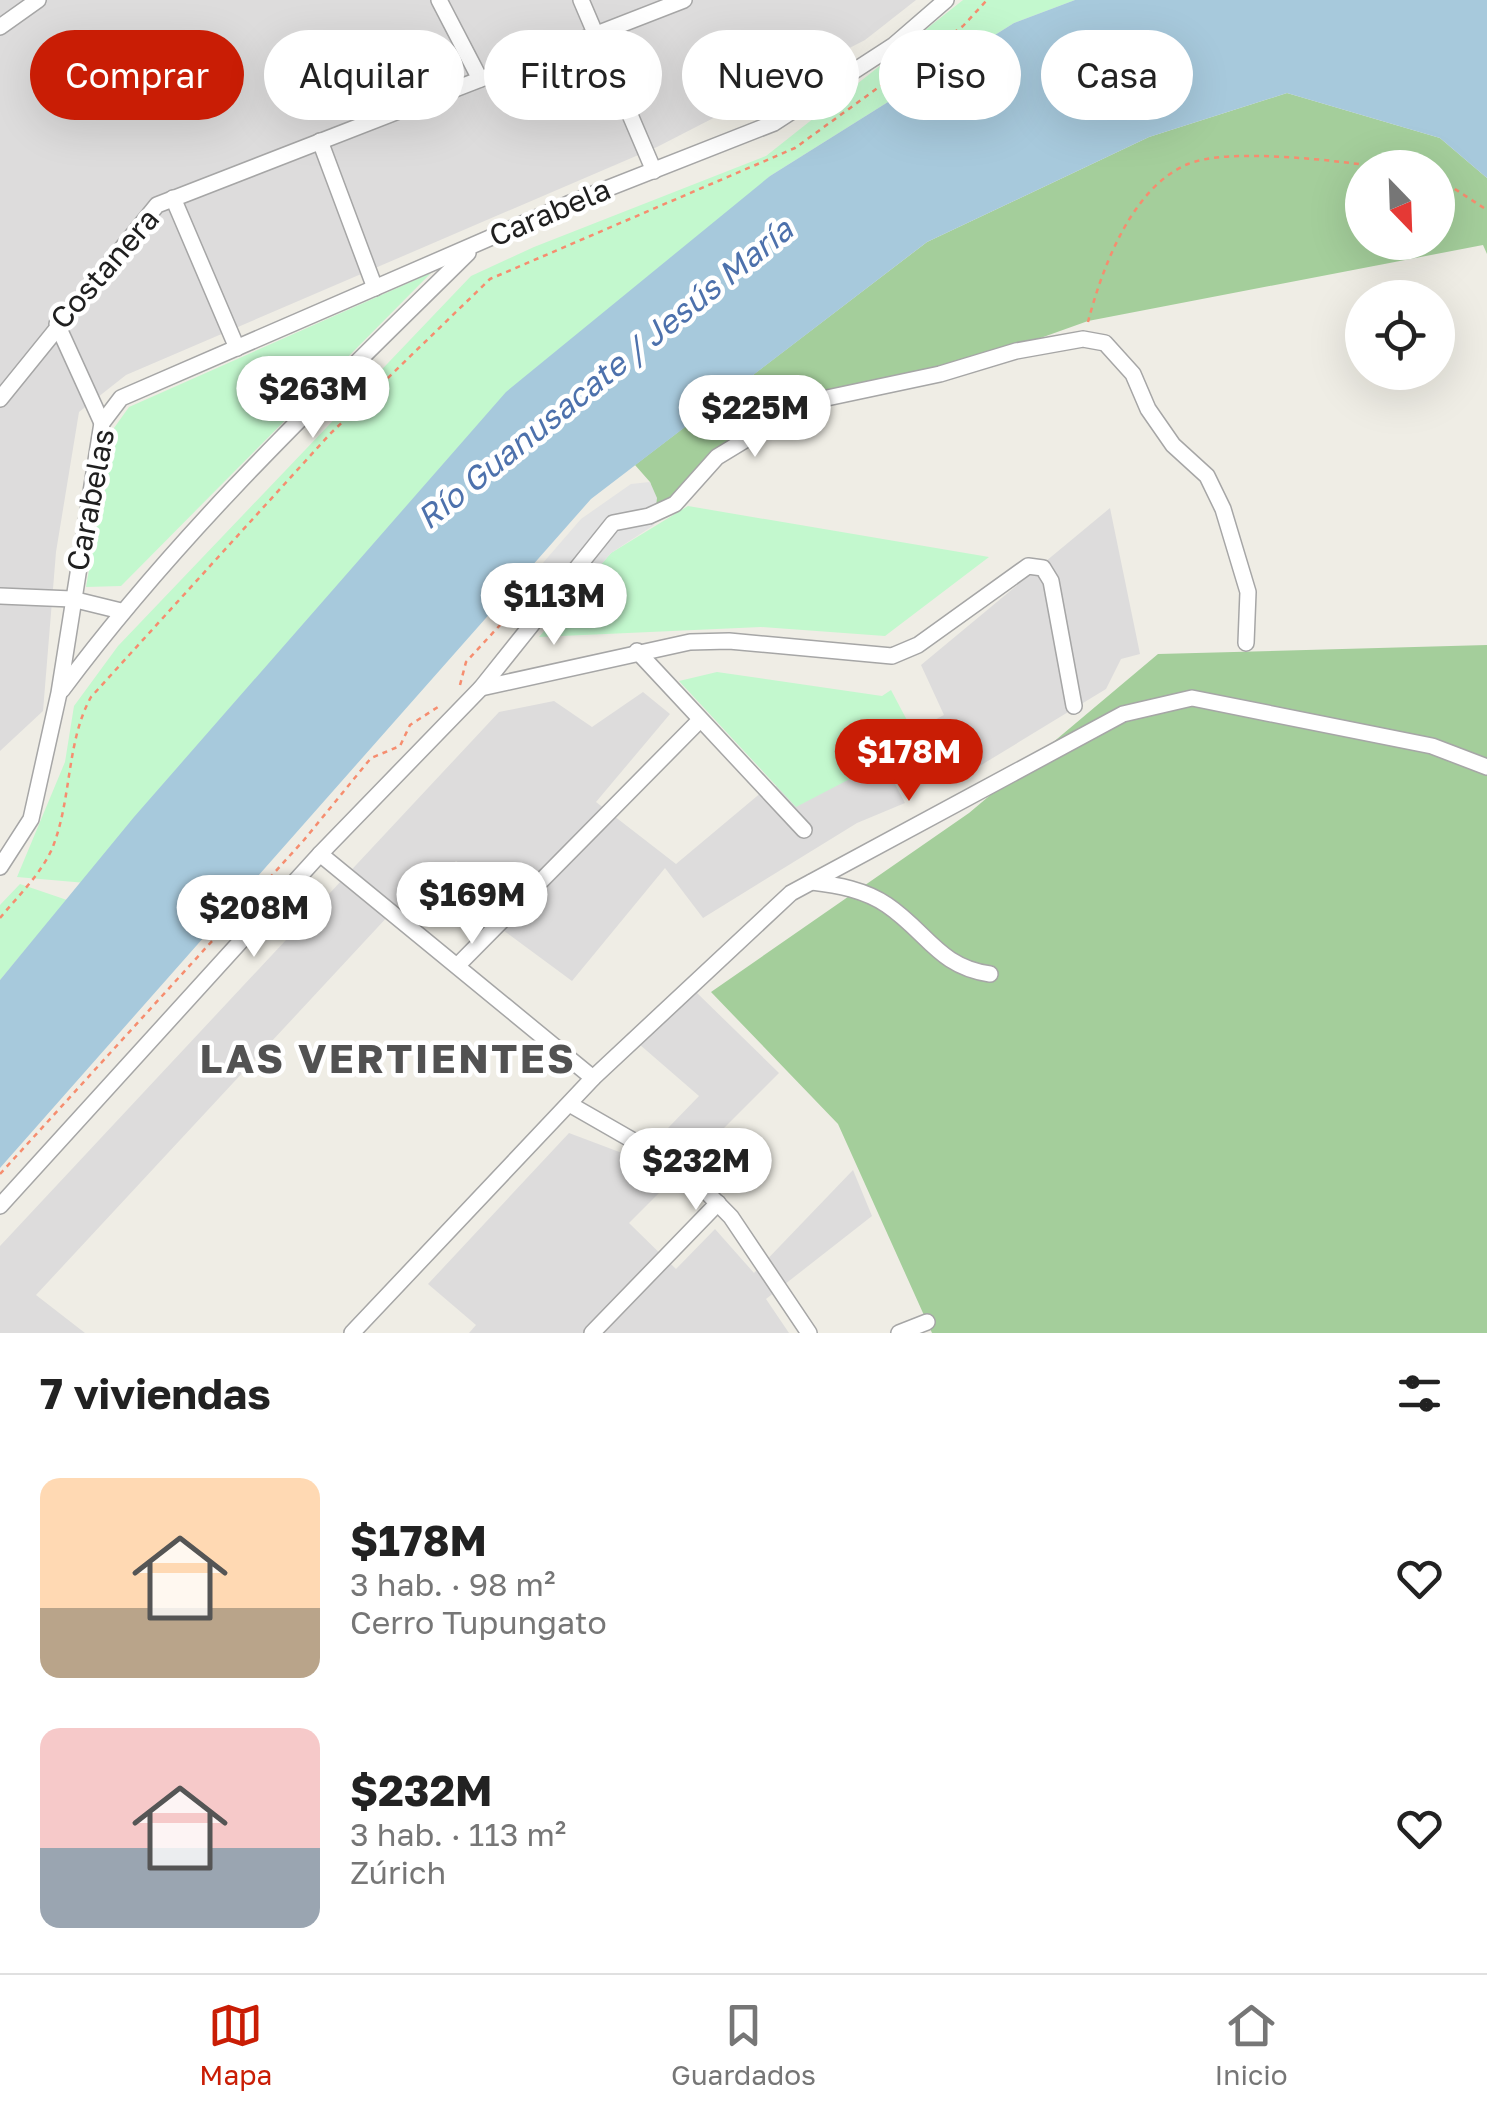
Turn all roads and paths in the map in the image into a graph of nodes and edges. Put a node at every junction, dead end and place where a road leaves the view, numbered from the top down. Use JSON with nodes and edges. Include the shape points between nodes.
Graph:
{"nodes":[{"id":1,"x":38,"y":0,"type":"edge"},
{"id":2,"x":440,"y":0,"type":"edge"},
{"id":3,"x":580,"y":0,"type":"edge"},
{"id":4,"x":684,"y":0,"type":"edge"},
{"id":5,"x":946,"y":0,"type":"edge"},
{"id":6,"x":987,"y":0,"type":"edge"},
{"id":7,"x":0,"y":27,"type":"edge"},
{"id":8,"x":595,"y":30,"type":"edge"},
{"id":9,"x":607,"y":30,"type":"edge"},
{"id":10,"x":484,"y":77,"type":"edge"},
{"id":11,"x":480,"y":79,"type":"junction"},
{"id":12,"x":633,"y":120,"type":"edge"},
{"id":13,"x":320,"y":141,"type":"junction"},
{"id":14,"x":1345,"y":164,"type":"edge"},
{"id":15,"x":654,"y":171,"type":"junction"},
{"id":16,"x":1455,"y":189,"type":"edge"},
{"id":17,"x":172,"y":198,"type":"junction"},
{"id":18,"x":1487,"y":210,"type":"edge"},
{"id":19,"x":477,"y":244,"type":"junction"},
{"id":20,"x":375,"y":288,"type":"junction"},
{"id":21,"x":57,"y":324,"type":"junction"},
{"id":22,"x":1083,"y":339,"type":"junction"},
{"id":23,"x":236,"y":348,"type":"junction"},
{"id":24,"x":0,"y":398,"type":"edge"},
{"id":25,"x":102,"y":424,"type":"junction"},
{"id":26,"x":0,"y":596,"type":"edge"},
{"id":27,"x":72,"y":599,"type":"junction"},
{"id":28,"x":533,"y":599,"type":"dead end"},
{"id":29,"x":121,"y":611,"type":"junction"},
{"id":30,"x":1246,"y":643,"type":"dead end"},
{"id":31,"x":637,"y":652,"type":"junction"},
{"id":32,"x":460,"y":687,"type":"dead end"},
{"id":33,"x":481,"y":688,"type":"junction"},
{"id":34,"x":60,"y":693,"type":"junction"},
{"id":35,"x":448,"y":701,"type":"dead end"},
{"id":36,"x":1074,"y":706,"type":"dead end"},
{"id":37,"x":698,"y":722,"type":"junction"},
{"id":38,"x":1487,"y":767,"type":"edge"},
{"id":39,"x":804,"y":830,"type":"dead end"},
{"id":40,"x":320,"y":854,"type":"junction"},
{"id":41,"x":0,"y":867,"type":"edge"},
{"id":42,"x":812,"y":882,"type":"junction"},
{"id":43,"x":0,"y":918,"type":"edge"},
{"id":44,"x":458,"y":965,"type":"junction"},
{"id":45,"x":990,"y":974,"type":"dead end"},
{"id":46,"x":593,"y":1078,"type":"junction"},
{"id":47,"x":571,"y":1105,"type":"junction"},
{"id":48,"x":0,"y":1174,"type":"edge"},
{"id":49,"x":718,"y":1203,"type":"junction"},
{"id":50,"x":0,"y":1206,"type":"edge"},
{"id":51,"x":927,"y":1322,"type":"dead end"},
{"id":52,"x":352,"y":1333,"type":"edge"},
{"id":53,"x":592,"y":1333,"type":"edge"},
{"id":54,"x":809,"y":1333,"type":"edge"},
{"id":55,"x":898,"y":1333,"type":"edge"}],
"edges":[{"from":1,"to":7,"type":"street"},
{"from":2,"to":11,"type":"street"},
{"from":3,"to":8,"type":"street"},
{"from":4,"to":9,"type":"street","name":"Costanera"},
{"from":5,"to":15,"type":"street","name":"Carabela","via":[[894,45],[797,110]]},
{"from":6,"to":43,"type":"path","via":[[963,26],[795,148],[490,279],[330,434],[91,697],[80,716],[52,846]]},
{"from":10,"to":11,"type":"street","name":"Costanera"},
{"from":11,"to":13,"type":"street","name":"Costanera"},
{"from":12,"to":15,"type":"street"},
{"from":13,"to":17,"type":"street","name":"Costanera"},
{"from":13,"to":20,"type":"street"},
{"from":14,"to":22,"type":"path","via":[[1230,154],[1186,164],[1148,194],[1101,272]]},
{"from":15,"to":19,"type":"street","name":"Carabela"},
{"from":16,"to":18,"type":"path"},
{"from":17,"to":21,"type":"street","name":"Costanera","via":[[147,215]]},
{"from":17,"to":23,"type":"street"},
{"from":19,"to":20,"type":"street","name":"Carabelas"},
{"from":19,"to":29,"type":"street","name":"Carabela"},
{"from":20,"to":23,"type":"street","name":"Carabelas"},
{"from":21,"to":24,"type":"street","name":"Costanera"},
{"from":21,"to":25,"type":"street"},
{"from":22,"to":30,"type":"street","via":[[1105,344],[1133,374],[1173,445],[1208,476],[1248,592]]},
{"from":22,"to":33,"type":"street","via":[[808,402],[717,456],[675,504],[613,523]]},
{"from":23,"to":25,"type":"street","name":"Carabelas","via":[[120,398]]},
{"from":25,"to":27,"type":"street","name":"Carabelas"},
{"from":26,"to":27,"type":"street"},
{"from":27,"to":29,"type":"street"},
{"from":27,"to":34,"type":"street","name":"Carabelas"},
{"from":28,"to":32,"type":"path","via":[[524,599],[466,662]]},
{"from":29,"to":34,"type":"street","name":"Carabela"},
{"from":31,"to":33,"type":"street"},
{"from":31,"to":36,"type":"street","via":[[728,640],[892,656],[918,645],[1028,566],[1043,568],[1051,582]]},
{"from":31,"to":37,"type":"street"},
{"from":33,"to":40,"type":"street"},
{"from":34,"to":41,"type":"street","name":"Carabelas","via":[[32,819]]},
{"from":35,"to":48,"type":"path","via":[[410,724],[400,746],[371,758]]},
{"from":37,"to":39,"type":"street"},
{"from":37,"to":44,"type":"street"},
{"from":38,"to":42,"type":"street","via":[[1432,746],[1192,698],[1161,703],[1123,714]]},
{"from":40,"to":44,"type":"street"},
{"from":40,"to":50,"type":"street"},
{"from":42,"to":45,"type":"street","via":[[846,886],[884,903],[962,970]]},
{"from":42,"to":46,"type":"street","via":[[791,893]]},
{"from":44,"to":46,"type":"street"},
{"from":46,"to":47,"type":"street"},
{"from":47,"to":49,"type":"street","via":[[686,1171]]},
{"from":47,"to":52,"type":"street"},
{"from":49,"to":53,"type":"street"},
{"from":49,"to":54,"type":"street"},
{"from":51,"to":55,"type":"street"}]}
